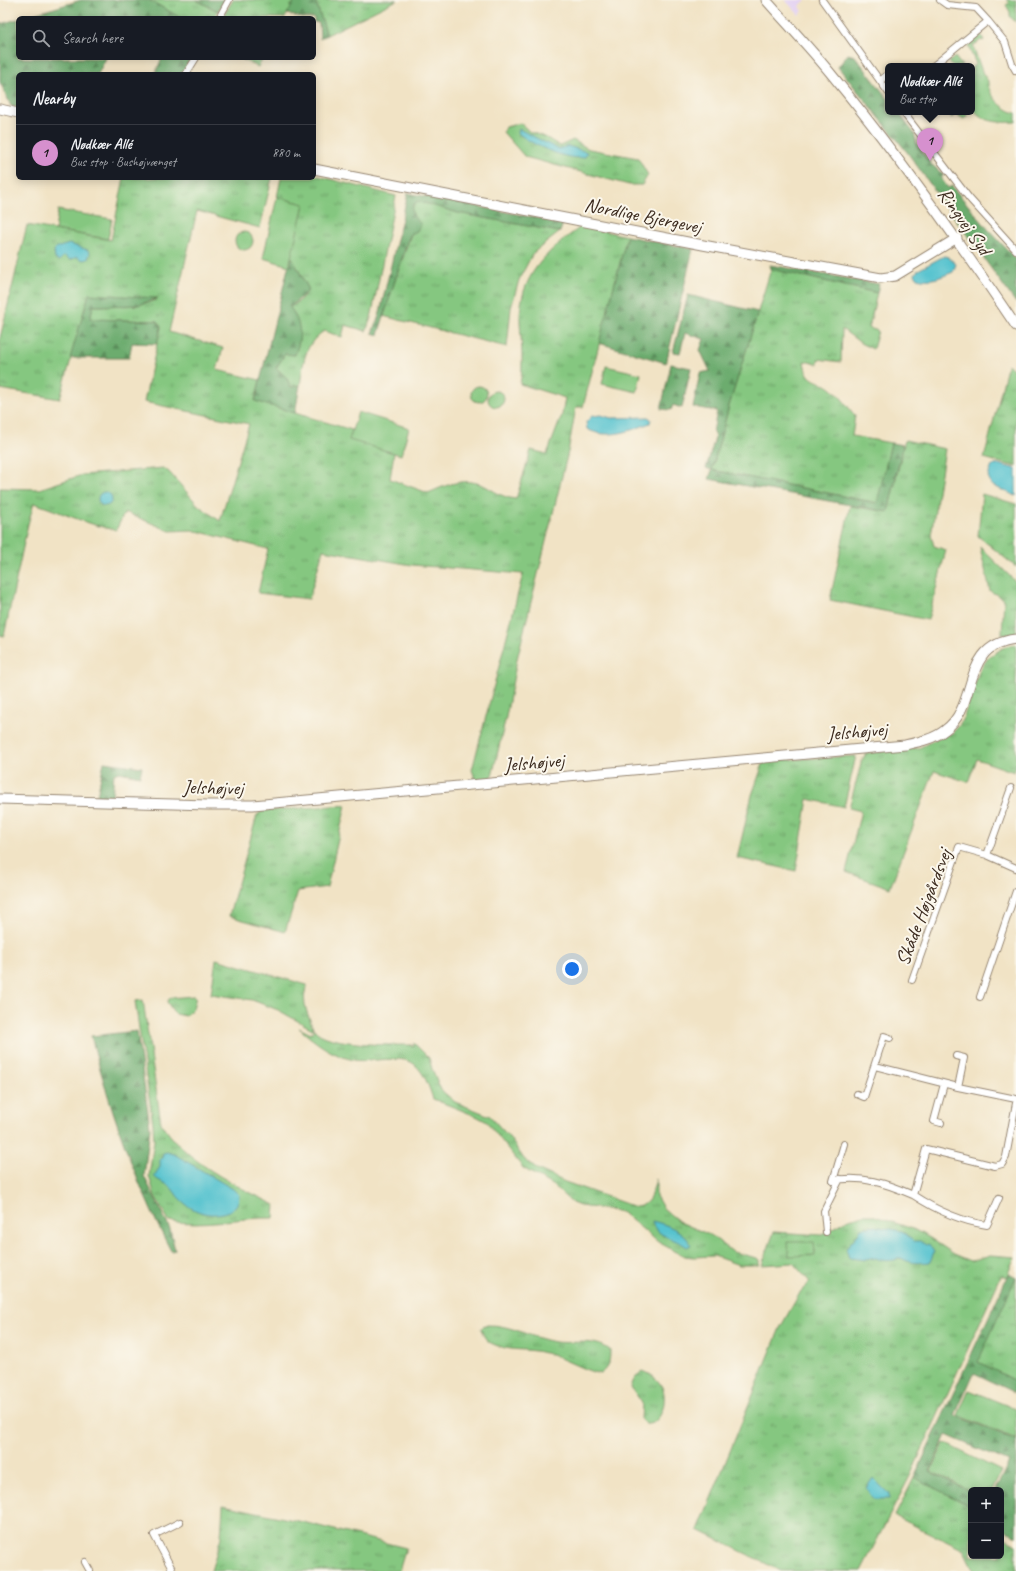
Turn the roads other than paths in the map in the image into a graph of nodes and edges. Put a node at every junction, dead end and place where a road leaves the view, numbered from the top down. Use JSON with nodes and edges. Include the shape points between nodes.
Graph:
{"nodes":[{"id":1,"x":229,"y":0,"type":"edge"},
{"id":2,"x":766,"y":0,"type":"edge"},
{"id":3,"x":822,"y":0,"type":"edge"},
{"id":4,"x":940,"y":0,"type":"edge"},
{"id":5,"x":220,"y":16,"type":"edge"},
{"id":6,"x":988,"y":21,"type":"junction"},
{"id":7,"x":195,"y":60,"type":"edge"},
{"id":8,"x":937,"y":63,"type":"edge"},
{"id":9,"x":1016,"y":71,"type":"edge"},
{"id":10,"x":187,"y":72,"type":"edge"},
{"id":11,"x":885,"y":77,"type":"edge"},
{"id":12,"x":880,"y":81,"type":"junction"},
{"id":13,"x":885,"y":88,"type":"edge"},
{"id":14,"x":0,"y":109,"type":"edge"},
{"id":15,"x":16,"y":113,"type":"edge"},
{"id":16,"x":905,"y":115,"type":"edge"},
{"id":17,"x":316,"y":169,"type":"edge"},
{"id":18,"x":957,"y":238,"type":"junction"},
{"id":19,"x":1016,"y":250,"type":"edge"},
{"id":20,"x":1016,"y":326,"type":"edge"},
{"id":21,"x":1016,"y":639,"type":"edge"},
{"id":22,"x":1011,"y":788,"type":"dead end"},
{"id":23,"x":0,"y":799,"type":"edge"},
{"id":24,"x":987,"y":855,"type":"junction"},
{"id":25,"x":1016,"y":868,"type":"edge"},
{"id":26,"x":1016,"y":891,"type":"edge"},
{"id":27,"x":912,"y":980,"type":"dead end"},
{"id":28,"x":980,"y":997,"type":"dead end"},
{"id":29,"x":890,"y":1038,"type":"dead end"},
{"id":30,"x":956,"y":1056,"type":"dead end"},
{"id":31,"x":875,"y":1066,"type":"junction"},
{"id":32,"x":944,"y":1084,"type":"junction"},
{"id":33,"x":958,"y":1087,"type":"junction"},
{"id":34,"x":857,"y":1094,"type":"dead end"},
{"id":35,"x":1016,"y":1099,"type":"edge"},
{"id":36,"x":1016,"y":1103,"type":"edge"},
{"id":37,"x":941,"y":1123,"type":"dead end"},
{"id":38,"x":844,"y":1144,"type":"dead end"},
{"id":39,"x":840,"y":1179,"type":"junction"},
{"id":40,"x":913,"y":1195,"type":"junction"},
{"id":41,"x":1000,"y":1198,"type":"dead end"},
{"id":42,"x":826,"y":1232,"type":"dead end"},
{"id":43,"x":180,"y":1522,"type":"dead end"},
{"id":44,"x":85,"y":1562,"type":"dead end"},
{"id":45,"x":90,"y":1571,"type":"edge"},
{"id":46,"x":173,"y":1571,"type":"edge"}],
"edges":[{"from":1,"to":5,"type":"street"},
{"from":2,"to":18,"type":"street","name":"Ringvej Syd","via":[[822,72],[881,138]]},
{"from":3,"to":12,"type":"street"},
{"from":4,"to":6,"type":"street","via":[[947,4],[976,8]]},
{"from":6,"to":8,"type":"street"},
{"from":6,"to":9,"type":"street","via":[[1005,42]]},
{"from":7,"to":10,"type":"street"},
{"from":11,"to":12,"type":"street"},
{"from":12,"to":13,"type":"street"},
{"from":14,"to":15,"type":"street"},
{"from":16,"to":19,"type":"street","via":[[969,198]]},
{"from":17,"to":18,"type":"street","name":"Nordlige Bjergevej","via":[[881,278],[895,276]]},
{"from":18,"to":20,"type":"street","name":"Ringvej Syd"},
{"from":21,"to":23,"type":"street","name":"Jelshøjvej","via":[[993,646],[980,658],[963,705],[945,731],[905,745],[253,805],[208,806]]},
{"from":22,"to":24,"type":"street"},
{"from":24,"to":25,"type":"street","name":"Skåde Højgårdsvej"},
{"from":24,"to":27,"type":"street","name":"Skåde Højgårdsvej","via":[[964,847],[957,850]]},
{"from":26,"to":28,"type":"street"},
{"from":29,"to":31,"type":"street","via":[[884,1036]]},
{"from":30,"to":33,"type":"street","via":[[964,1058]]},
{"from":31,"to":32,"type":"street"},
{"from":31,"to":34,"type":"street","via":[[864,1097]]},
{"from":32,"to":33,"type":"street"},
{"from":32,"to":37,"type":"street","via":[[934,1121]]},
{"from":33,"to":35,"type":"street"},
{"from":36,"to":40,"type":"street","via":[[1006,1157],[1002,1164],[996,1166],[926,1149]]},
{"from":38,"to":39,"type":"street","via":[[832,1181]]},
{"from":39,"to":40,"type":"street","via":[[882,1183]]},
{"from":39,"to":42,"type":"street","via":[[824,1211]]},
{"from":40,"to":41,"type":"street","via":[[947,1214],[972,1223],[987,1225]]},
{"from":43,"to":46,"type":"street","via":[[154,1535]]},
{"from":44,"to":45,"type":"street"}]}
